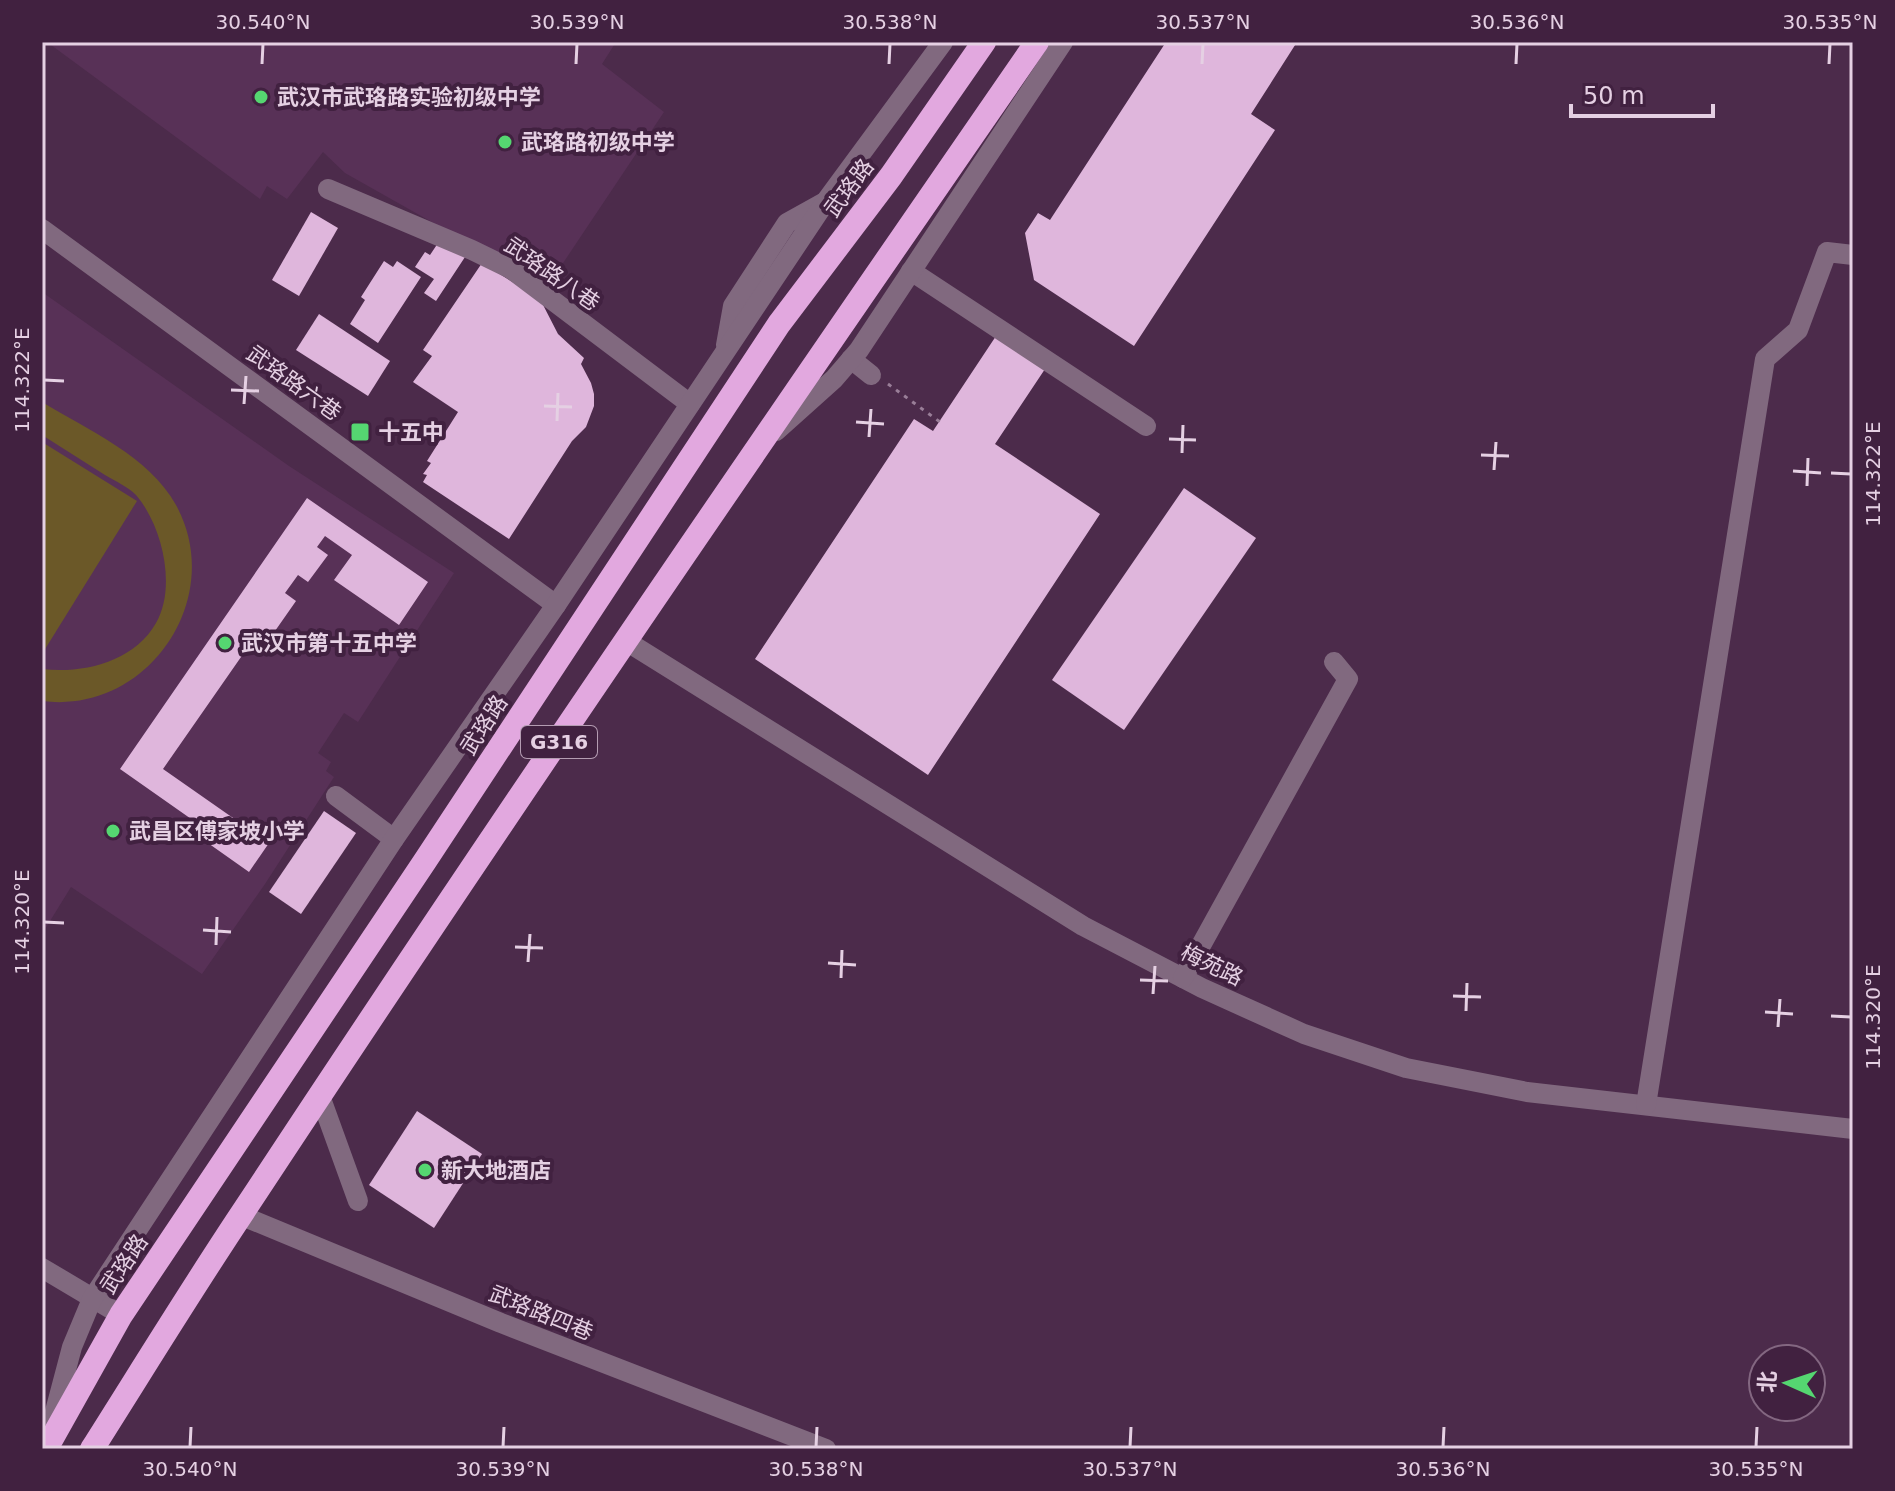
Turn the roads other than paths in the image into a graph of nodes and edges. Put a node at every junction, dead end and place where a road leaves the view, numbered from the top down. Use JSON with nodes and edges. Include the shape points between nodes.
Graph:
{"nodes":[{"id":1,"x":943,"y":42,"type":"edge"},
{"id":2,"x":984,"y":42,"type":"edge"},
{"id":3,"x":1037,"y":42,"type":"edge"},
{"id":4,"x":1063,"y":42,"type":"edge"},
{"id":5,"x":328,"y":189,"type":"dead end"},
{"id":6,"x":42,"y":229,"type":"edge"},
{"id":7,"x":1853,"y":255,"type":"edge"},
{"id":8,"x":911,"y":271,"type":"junction"},
{"id":9,"x":851,"y":359,"type":"junction"},
{"id":10,"x":877,"y":378,"type":"road end"},
{"id":11,"x":690,"y":404,"type":"junction"},
{"id":12,"x":1146,"y":426,"type":"dead end"},
{"id":13,"x":758,"y":447,"type":"junction"},
{"id":14,"x":556,"y":605,"type":"junction"},
{"id":15,"x":626,"y":641,"type":"junction"},
{"id":16,"x":1334,"y":662,"type":"dead end"},
{"id":17,"x":336,"y":796,"type":"dead end"},
{"id":18,"x":394,"y":839,"type":"junction"},
{"id":19,"x":1183,"y":978,"type":"junction"},
{"id":20,"x":320,"y":1096,"type":"junction"},
{"id":21,"x":1646,"y":1105,"type":"junction"},
{"id":22,"x":1853,"y":1129,"type":"edge"},
{"id":23,"x":358,"y":1201,"type":"dead end"},
{"id":24,"x":240,"y":1215,"type":"junction"},
{"id":25,"x":42,"y":1268,"type":"edge"},
{"id":26,"x":92,"y":1299,"type":"junction"},
{"id":27,"x":121,"y":1315,"type":"junction"},
{"id":28,"x":45,"y":1449,"type":"edge"},
{"id":29,"x":92,"y":1449,"type":"edge"},
{"id":30,"x":826,"y":1449,"type":"edge"}],
"edges":[{"from":1,"to":11,"type":"street","name":"武珞路","via":[[826,201]]},
{"from":2,"to":27,"type":"highway","name":"武珞路","number":"G316","via":[[779,324]]},
{"from":3,"to":13,"type":"highway","number":"G316"},
{"from":4,"to":8,"type":"street"},
{"from":5,"to":11,"type":"street","name":"武珞路八巷","via":[[511,269]]},
{"from":6,"to":14,"type":"street","name":"武珞路六巷"},
{"from":7,"to":21,"type":"street","via":[[1827,252],[1798,330],[1765,359]]},
{"from":8,"to":9,"type":"street"},
{"from":8,"to":12,"type":"street"},
{"from":9,"to":10,"type":"street"},
{"from":9,"to":13,"type":"street"},
{"from":11,"to":14,"type":"street","name":"武珞路"},
{"from":13,"to":15,"type":"highway","number":"G316"},
{"from":14,"to":18,"type":"street","name":"武珞路"},
{"from":15,"to":19,"type":"street","name":"梅苑路","via":[[1083,926]]},
{"from":15,"to":20,"type":"highway","number":"G316"},
{"from":16,"to":19,"type":"street","via":[[1348,679]]},
{"from":17,"to":18,"type":"street"},
{"from":18,"to":26,"type":"street","name":"武珞路"},
{"from":19,"to":21,"type":"street","name":"梅苑路","via":[[1304,1034],[1406,1068],[1527,1092]]},
{"from":20,"to":23,"type":"street"},
{"from":20,"to":24,"type":"highway","number":"G316"},
{"from":21,"to":22,"type":"street","name":"梅苑路"},
{"from":24,"to":29,"type":"highway","number":"G316"},
{"from":24,"to":30,"type":"street","name":"武珞路四巷"},
{"from":25,"to":26,"type":"street"},
{"from":26,"to":27,"type":"street"},
{"from":26,"to":28,"type":"street","name":"武珞路","via":[[72,1347]]},
{"from":27,"to":28,"type":"highway","name":"武珞路","number":"G316"}]}
